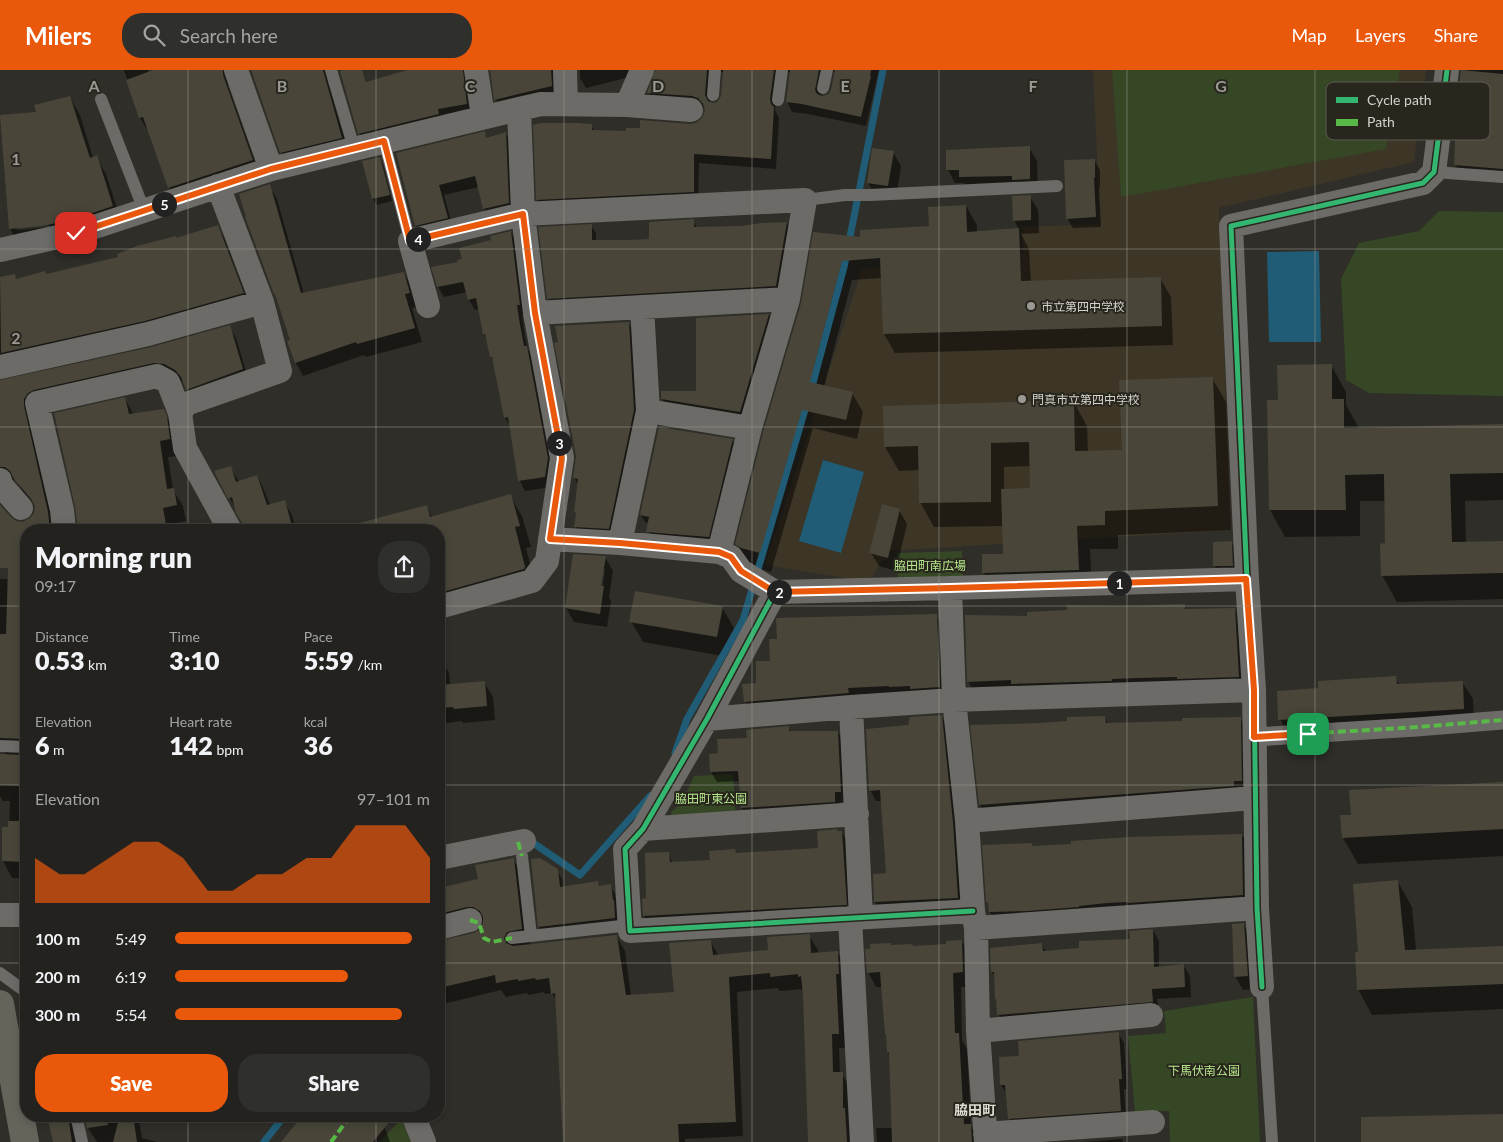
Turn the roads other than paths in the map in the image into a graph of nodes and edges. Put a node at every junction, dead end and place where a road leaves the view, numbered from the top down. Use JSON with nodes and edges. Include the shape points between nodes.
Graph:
{"nodes":[{"id":1,"x":236,"y":70,"type":"edge"},
{"id":2,"x":331,"y":70,"type":"edge"},
{"id":3,"x":476,"y":70,"type":"edge"},
{"id":4,"x":565,"y":70,"type":"edge"},
{"id":5,"x":642,"y":70,"type":"edge"},
{"id":6,"x":715,"y":70,"type":"edge"},
{"id":7,"x":782,"y":70,"type":"edge"},
{"id":8,"x":827,"y":70,"type":"edge"},
{"id":9,"x":823,"y":88,"type":"dead end"},
{"id":10,"x":713,"y":95,"type":"dead end"},
{"id":11,"x":101,"y":99,"type":"dead end"},
{"id":12,"x":778,"y":100,"type":"dead end"},
{"id":13,"x":566,"y":104,"type":"junction"},
{"id":14,"x":627,"y":105,"type":"junction"},
{"id":15,"x":519,"y":109,"type":"junction"},
{"id":16,"x":691,"y":110,"type":"dead end"},
{"id":17,"x":483,"y":117,"type":"junction"},
{"id":18,"x":1438,"y":140,"type":"edge"},
{"id":19,"x":384,"y":141,"type":"junction"},
{"id":20,"x":354,"y":148,"type":"junction"},
{"id":21,"x":271,"y":169,"type":"junction"},
{"id":22,"x":1434,"y":172,"type":"junction"},
{"id":23,"x":1503,"y":177,"type":"edge"},
{"id":24,"x":218,"y":186,"type":"junction"},
{"id":25,"x":1057,"y":186,"type":"dead end"},
{"id":26,"x":806,"y":200,"type":"junction"},
{"id":27,"x":144,"y":210,"type":"junction"},
{"id":28,"x":523,"y":214,"type":"junction"},
{"id":29,"x":410,"y":241,"type":"junction"},
{"id":30,"x":0,"y":250,"type":"edge"},
{"id":31,"x":788,"y":298,"type":"junction"},
{"id":32,"x":262,"y":302,"type":"junction"},
{"id":33,"x":428,"y":306,"type":"dead end"},
{"id":34,"x":642,"y":307,"type":"junction"},
{"id":35,"x":535,"y":313,"type":"junction"},
{"id":36,"x":0,"y":367,"type":"edge"},
{"id":37,"x":648,"y":411,"type":"junction"},
{"id":38,"x":180,"y":413,"type":"junction"},
{"id":39,"x":750,"y":428,"type":"junction"},
{"id":40,"x":0,"y":480,"type":"edge"},
{"id":41,"x":21,"y":508,"type":"dead end"},
{"id":42,"x":63,"y":524,"type":"edge"},
{"id":43,"x":227,"y":524,"type":"edge"},
{"id":44,"x":550,"y":539,"type":"junction"},
{"id":45,"x":620,"y":543,"type":"junction"},
{"id":46,"x":719,"y":552,"type":"junction"},
{"id":47,"x":1246,"y":579,"type":"junction"},
{"id":48,"x":950,"y":588,"type":"junction"},
{"id":49,"x":771,"y":590,"type":"junction"},
{"id":50,"x":445,"y":605,"type":"edge"},
{"id":51,"x":1254,"y":690,"type":"junction"},
{"id":52,"x":954,"y":700,"type":"junction"},
{"id":53,"x":851,"y":707,"type":"junction"},
{"id":54,"x":707,"y":719,"type":"junction"},
{"id":55,"x":1503,"y":720,"type":"edge"},
{"id":56,"x":1254,"y":737,"type":"junction"},
{"id":57,"x":0,"y":746,"type":"edge"},
{"id":58,"x":20,"y":747,"type":"edge"},
{"id":59,"x":1254,"y":798,"type":"junction"},
{"id":60,"x":857,"y":814,"type":"junction"},
{"id":61,"x":967,"y":821,"type":"junction"},
{"id":62,"x":643,"y":828,"type":"junction"},
{"id":63,"x":523,"y":849,"type":"joint"},
{"id":64,"x":445,"y":857,"type":"edge"},
{"id":65,"x":1257,"y":908,"type":"junction"},
{"id":66,"x":0,"y":915,"type":"edge"},
{"id":67,"x":20,"y":915,"type":"edge"},
{"id":68,"x":856,"y":918,"type":"junction"},
{"id":69,"x":470,"y":920,"type":"dead end"},
{"id":70,"x":974,"y":920,"type":"junction"},
{"id":71,"x":630,"y":925,"type":"junction"},
{"id":72,"x":445,"y":926,"type":"edge"},
{"id":73,"x":531,"y":936,"type":"junction"},
{"id":74,"x":512,"y":938,"type":"dead end"},
{"id":75,"x":0,"y":973,"type":"edge"},
{"id":76,"x":1262,"y":987,"type":"joint"},
{"id":77,"x":20,"y":988,"type":"edge"},
{"id":78,"x":0,"y":1004,"type":"edge"},
{"id":79,"x":1152,"y":1015,"type":"dead end"},
{"id":80,"x":978,"y":1031,"type":"junction"},
{"id":81,"x":20,"y":1110,"type":"edge"},
{"id":82,"x":22,"y":1122,"type":"edge"},
{"id":83,"x":78,"y":1122,"type":"edge"},
{"id":84,"x":416,"y":1122,"type":"edge"},
{"id":85,"x":1153,"y":1122,"type":"dead end"},
{"id":86,"x":985,"y":1138,"type":"edge"},
{"id":87,"x":26,"y":1142,"type":"edge"},
{"id":88,"x":82,"y":1142,"type":"edge"},
{"id":89,"x":424,"y":1142,"type":"edge"},
{"id":90,"x":862,"y":1142,"type":"edge"},
{"id":91,"x":1272,"y":1142,"type":"edge"}],
"edges":[{"from":1,"to":21,"type":"street"},
{"from":2,"to":20,"type":"lane"},
{"from":3,"to":17,"type":"street"},
{"from":4,"to":13,"type":"street"},
{"from":5,"to":14,"type":"street"},
{"from":6,"to":10,"type":"lane"},
{"from":7,"to":12,"type":"lane"},
{"from":8,"to":9,"type":"lane"},
{"from":11,"to":27,"type":"lane"},
{"from":13,"to":14,"type":"street"},
{"from":13,"to":15,"type":"street","via":[[541,104]]},
{"from":14,"to":16,"type":"street"},
{"from":15,"to":17,"type":"street"},
{"from":15,"to":28,"type":"street"},
{"from":17,"to":19,"type":"street"},
{"from":18,"to":22,"type":"street"},
{"from":19,"to":20,"type":"street"},
{"from":19,"to":29,"type":"lane"},
{"from":20,"to":21,"type":"street"},
{"from":21,"to":24,"type":"street"},
{"from":22,"to":23,"type":"lane"},
{"from":22,"to":47,"type":"street","via":[[1423,183],[1231,226]]},
{"from":24,"to":27,"type":"street"},
{"from":24,"to":32,"type":"street"},
{"from":25,"to":26,"type":"lane","via":[[845,195]]},
{"from":26,"to":28,"type":"street"},
{"from":26,"to":31,"type":"street"},
{"from":27,"to":30,"type":"street","via":[[76,233]]},
{"from":28,"to":29,"type":"street"},
{"from":28,"to":35,"type":"street"},
{"from":29,"to":33,"type":"street"},
{"from":31,"to":34,"type":"street"},
{"from":31,"to":39,"type":"street"},
{"from":32,"to":36,"type":"street","via":[[148,334]]},
{"from":32,"to":38,"type":"street","via":[[280,371],[186,404]]},
{"from":34,"to":35,"type":"street"},
{"from":34,"to":37,"type":"street"},
{"from":35,"to":44,"type":"street","via":[[562,458]]},
{"from":37,"to":39,"type":"street"},
{"from":37,"to":45,"type":"street"},
{"from":38,"to":42,"type":"street","via":[[168,382],[157,376],[37,403]]},
{"from":38,"to":43,"type":"street","via":[[185,448]]},
{"from":39,"to":46,"type":"street"},
{"from":40,"to":41,"type":"street"},
{"from":44,"to":45,"type":"street"},
{"from":44,"to":50,"type":"street","via":[[547,561],[532,581]]},
{"from":45,"to":46,"type":"street"},
{"from":46,"to":49,"type":"street","via":[[731,557],[741,571]]},
{"from":47,"to":48,"type":"street"},
{"from":47,"to":51,"type":"street"},
{"from":48,"to":49,"type":"street"},
{"from":48,"to":52,"type":"street"},
{"from":49,"to":54,"type":"street"},
{"from":51,"to":52,"type":"street"},
{"from":51,"to":56,"type":"street"},
{"from":52,"to":53,"type":"street"},
{"from":52,"to":61,"type":"street"},
{"from":53,"to":54,"type":"street"},
{"from":53,"to":60,"type":"street"},
{"from":54,"to":62,"type":"street"},
{"from":55,"to":56,"type":"street"},
{"from":56,"to":59,"type":"street"},
{"from":57,"to":58,"type":"lane"},
{"from":59,"to":61,"type":"street"},
{"from":59,"to":65,"type":"street"},
{"from":60,"to":62,"type":"street"},
{"from":60,"to":68,"type":"street"},
{"from":61,"to":70,"type":"street"},
{"from":62,"to":71,"type":"street","via":[[625,849]]},
{"from":63,"to":64,"type":"street"},
{"from":63,"to":73,"type":"lane"},
{"from":65,"to":70,"type":"street"},
{"from":65,"to":76,"type":"street"},
{"from":66,"to":67,"type":"street"},
{"from":68,"to":70,"type":"street"},
{"from":68,"to":71,"type":"street","via":[[630,931]]},
{"from":68,"to":90,"type":"street"},
{"from":69,"to":72,"type":"street"},
{"from":70,"to":80,"type":"street"},
{"from":71,"to":73,"type":"lane"},
{"from":73,"to":74,"type":"lane"},
{"from":75,"to":77,"type":"lane"},
{"from":76,"to":91,"type":"lane"},
{"from":78,"to":81,"type":"main road"},
{"from":79,"to":80,"type":"street"},
{"from":80,"to":86,"type":"street"},
{"from":82,"to":87,"type":"main road"},
{"from":83,"to":88,"type":"lane"},
{"from":84,"to":89,"type":"street"},
{"from":85,"to":86,"type":"street"}]}
